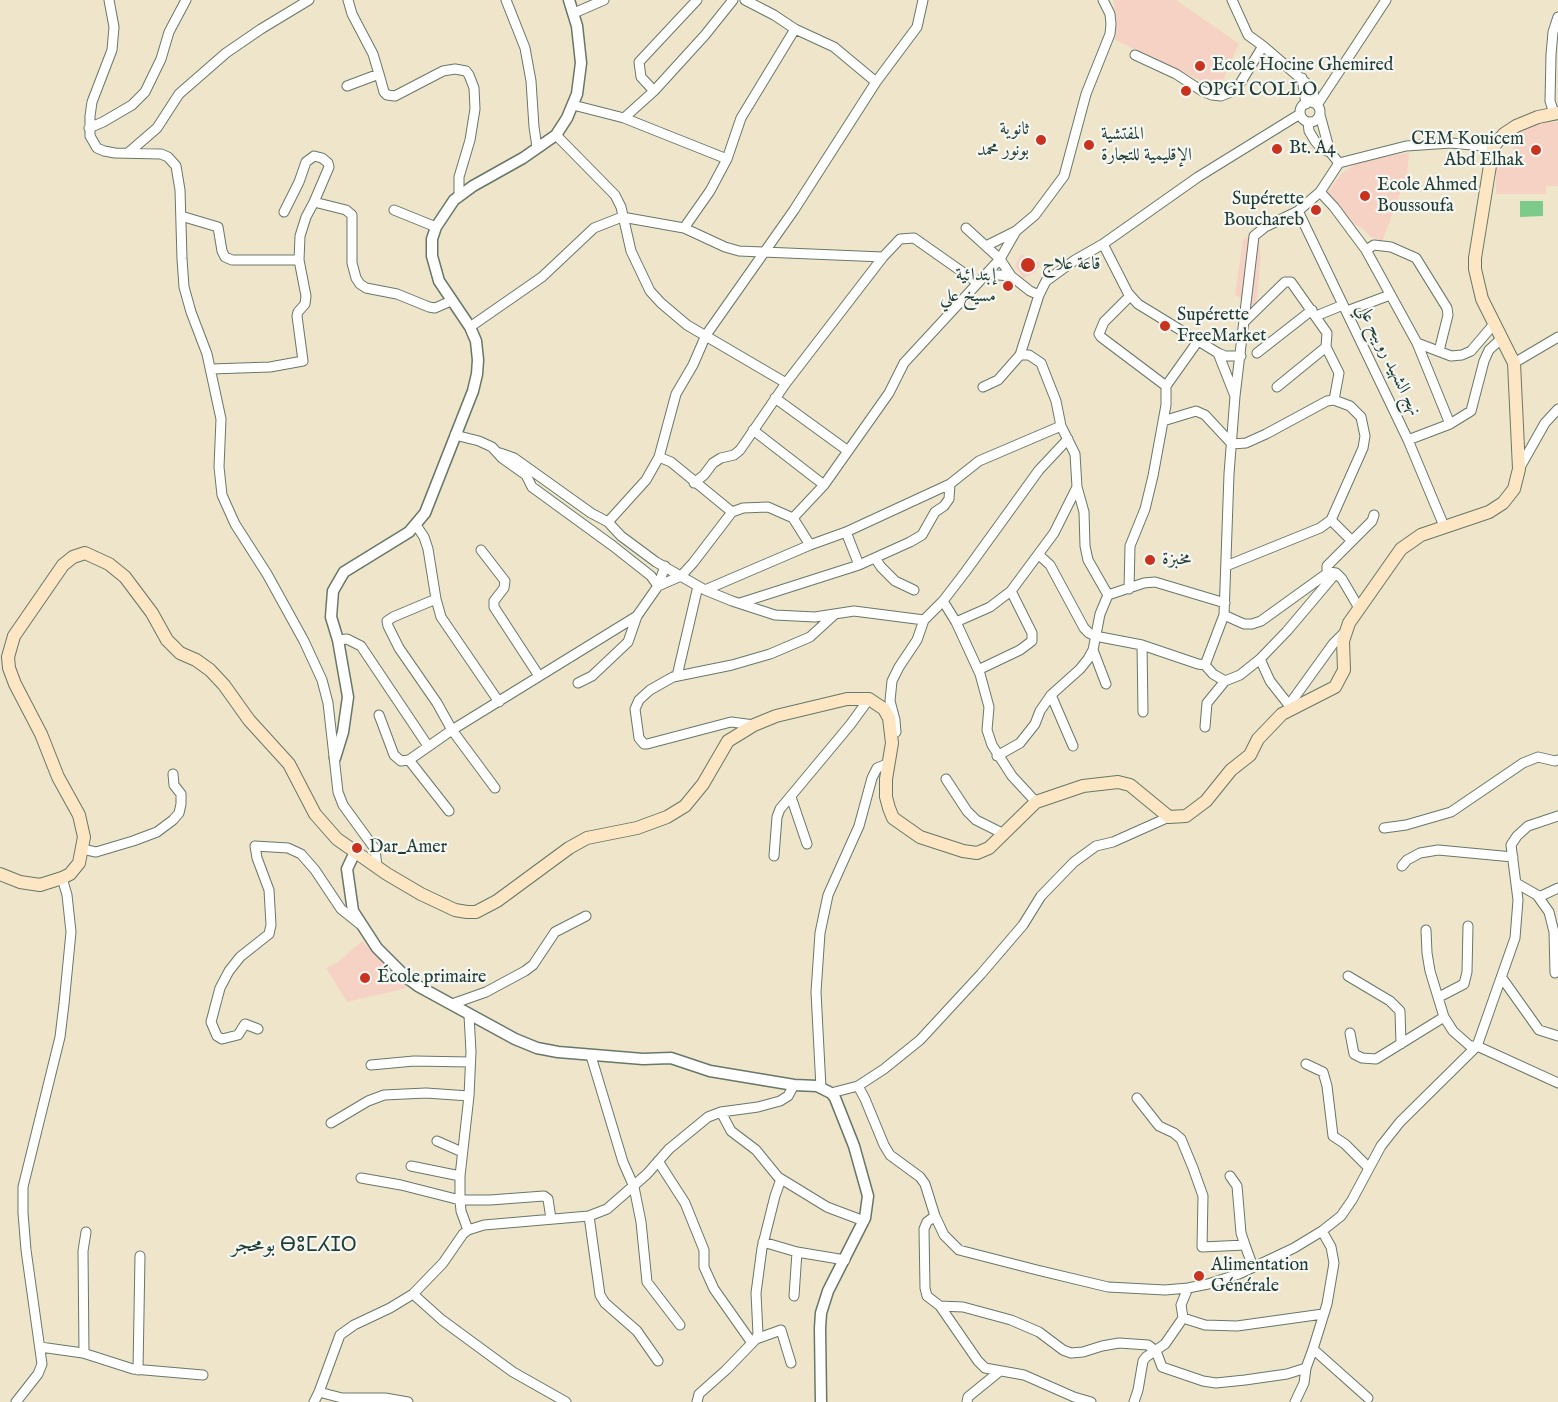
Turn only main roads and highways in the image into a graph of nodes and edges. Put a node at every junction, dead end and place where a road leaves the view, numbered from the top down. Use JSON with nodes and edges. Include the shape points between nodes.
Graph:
{"nodes":[{"id":1,"x":1556,"y":113,"type":"edge"},
{"id":2,"x":0,"y":874,"type":"edge"}],
"edges":[{"from":1,"to":2,"type":"main road","via":[[1516,126],[1492,147],[1475,269],[1482,299],[1514,363],[1519,469],[1514,489],[1489,512],[1421,535],[1401,549],[1345,633],[1344,670],[1335,687],[1282,714],[1258,739],[1250,755],[1186,816],[1169,817],[1130,785],[1118,782],[1083,786],[1036,802],[989,848],[977,853],[920,837],[893,818],[889,808],[887,764],[892,743],[884,709],[869,699],[834,701],[776,716],[728,741],[685,806],[653,823],[587,838],[484,909],[456,910],[421,894],[337,839],[308,802],[289,764],[224,685],[210,670],[180,653],[167,640],[125,577],[85,553],[63,565],[24,620],[8,657],[15,684],[79,815],[84,837],[79,863],[62,878],[40,885]]}]}
